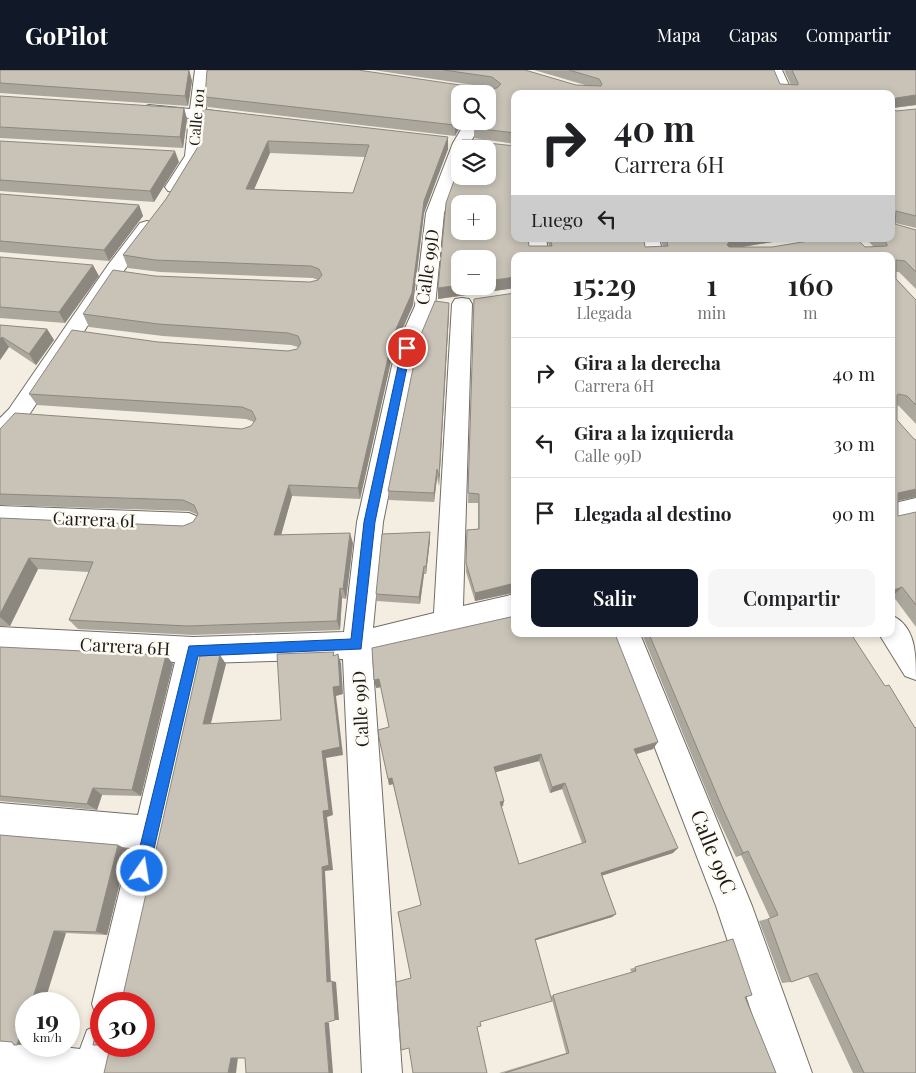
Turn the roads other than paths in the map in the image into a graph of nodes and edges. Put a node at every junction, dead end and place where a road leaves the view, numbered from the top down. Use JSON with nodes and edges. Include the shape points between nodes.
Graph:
{"nodes":[{"id":1,"x":775,"y":70,"type":"edge"},
{"id":2,"x":198,"y":73,"type":"edge"},
{"id":3,"x":784,"y":90,"type":"edge"},
{"id":4,"x":138,"y":109,"type":"edge"},
{"id":5,"x":198,"y":113,"type":"junction"},
{"id":6,"x":256,"y":120,"type":"edge"},
{"id":7,"x":464,"y":137,"type":"edge"},
{"id":8,"x":425,"y":306,"type":"junction"},
{"id":9,"x":46,"y":330,"type":"edge"},
{"id":10,"x":83,"y":334,"type":"junction"},
{"id":11,"x":18,"y":414,"type":"edge"},
{"id":12,"x":0,"y":433,"type":"edge"},
{"id":13,"x":916,"y":508,"type":"edge"},
{"id":14,"x":895,"y":513,"type":"edge"},
{"id":15,"x":0,"y":516,"type":"edge"},
{"id":16,"x":189,"y":524,"type":"edge"},
{"id":17,"x":511,"y":607,"type":"edge"},
{"id":18,"x":448,"y":622,"type":"junction"},
{"id":19,"x":895,"y":634,"type":"edge"},
{"id":20,"x":627,"y":637,"type":"edge"},
{"id":21,"x":0,"y":640,"type":"edge"},
{"id":22,"x":357,"y":645,"type":"junction"},
{"id":23,"x":193,"y":650,"type":"junction"},
{"id":24,"x":916,"y":666,"type":"edge"},
{"id":25,"x":0,"y":820,"type":"edge"},
{"id":26,"x":150,"y":832,"type":"junction"},
{"id":27,"x":114,"y":992,"type":"edge"},
{"id":28,"x":0,"y":1060,"type":"edge"},
{"id":29,"x":97,"y":1062,"type":"edge"},
{"id":30,"x":382,"y":1073,"type":"edge"},
{"id":31,"x":792,"y":1073,"type":"edge"}],
"edges":[{"from":1,"to":3,"type":"street"},
{"from":2,"to":5,"type":"street","name":"Calle 101"},
{"from":4,"to":5,"type":"street"},
{"from":5,"to":6,"type":"street"},
{"from":5,"to":10,"type":"street","name":"Calle 101","via":[[162,206],[113,271]]},
{"from":7,"to":8,"type":"street","name":"Calle 99D","via":[[435,214]]},
{"from":8,"to":18,"type":"street","via":[[471,303]]},
{"from":8,"to":22,"type":"street","name":"Calle 99D","via":[[407,348],[375,497]]},
{"from":9,"to":10,"type":"street"},
{"from":10,"to":11,"type":"street","name":"Calle 101"},
{"from":11,"to":12,"type":"street","name":"Calle 101"},
{"from":13,"to":14,"type":"street"},
{"from":15,"to":16,"type":"street","name":"Carrera 6I"},
{"from":17,"to":18,"type":"street","name":"Carrera 6H"},
{"from":18,"to":22,"type":"street","name":"Carrera 6H"},
{"from":19,"to":24,"type":"street"},
{"from":20,"to":31,"type":"street","name":"Calle 99C","via":[[734,906]]},
{"from":21,"to":23,"type":"street","name":"Carrera 6H"},
{"from":22,"to":23,"type":"street","name":"Carrera 6H"},
{"from":22,"to":30,"type":"street","name":"Calle 99D"},
{"from":23,"to":26,"type":"street"},
{"from":25,"to":26,"type":"street"},
{"from":26,"to":27,"type":"street"},
{"from":28,"to":29,"type":"street"}]}
